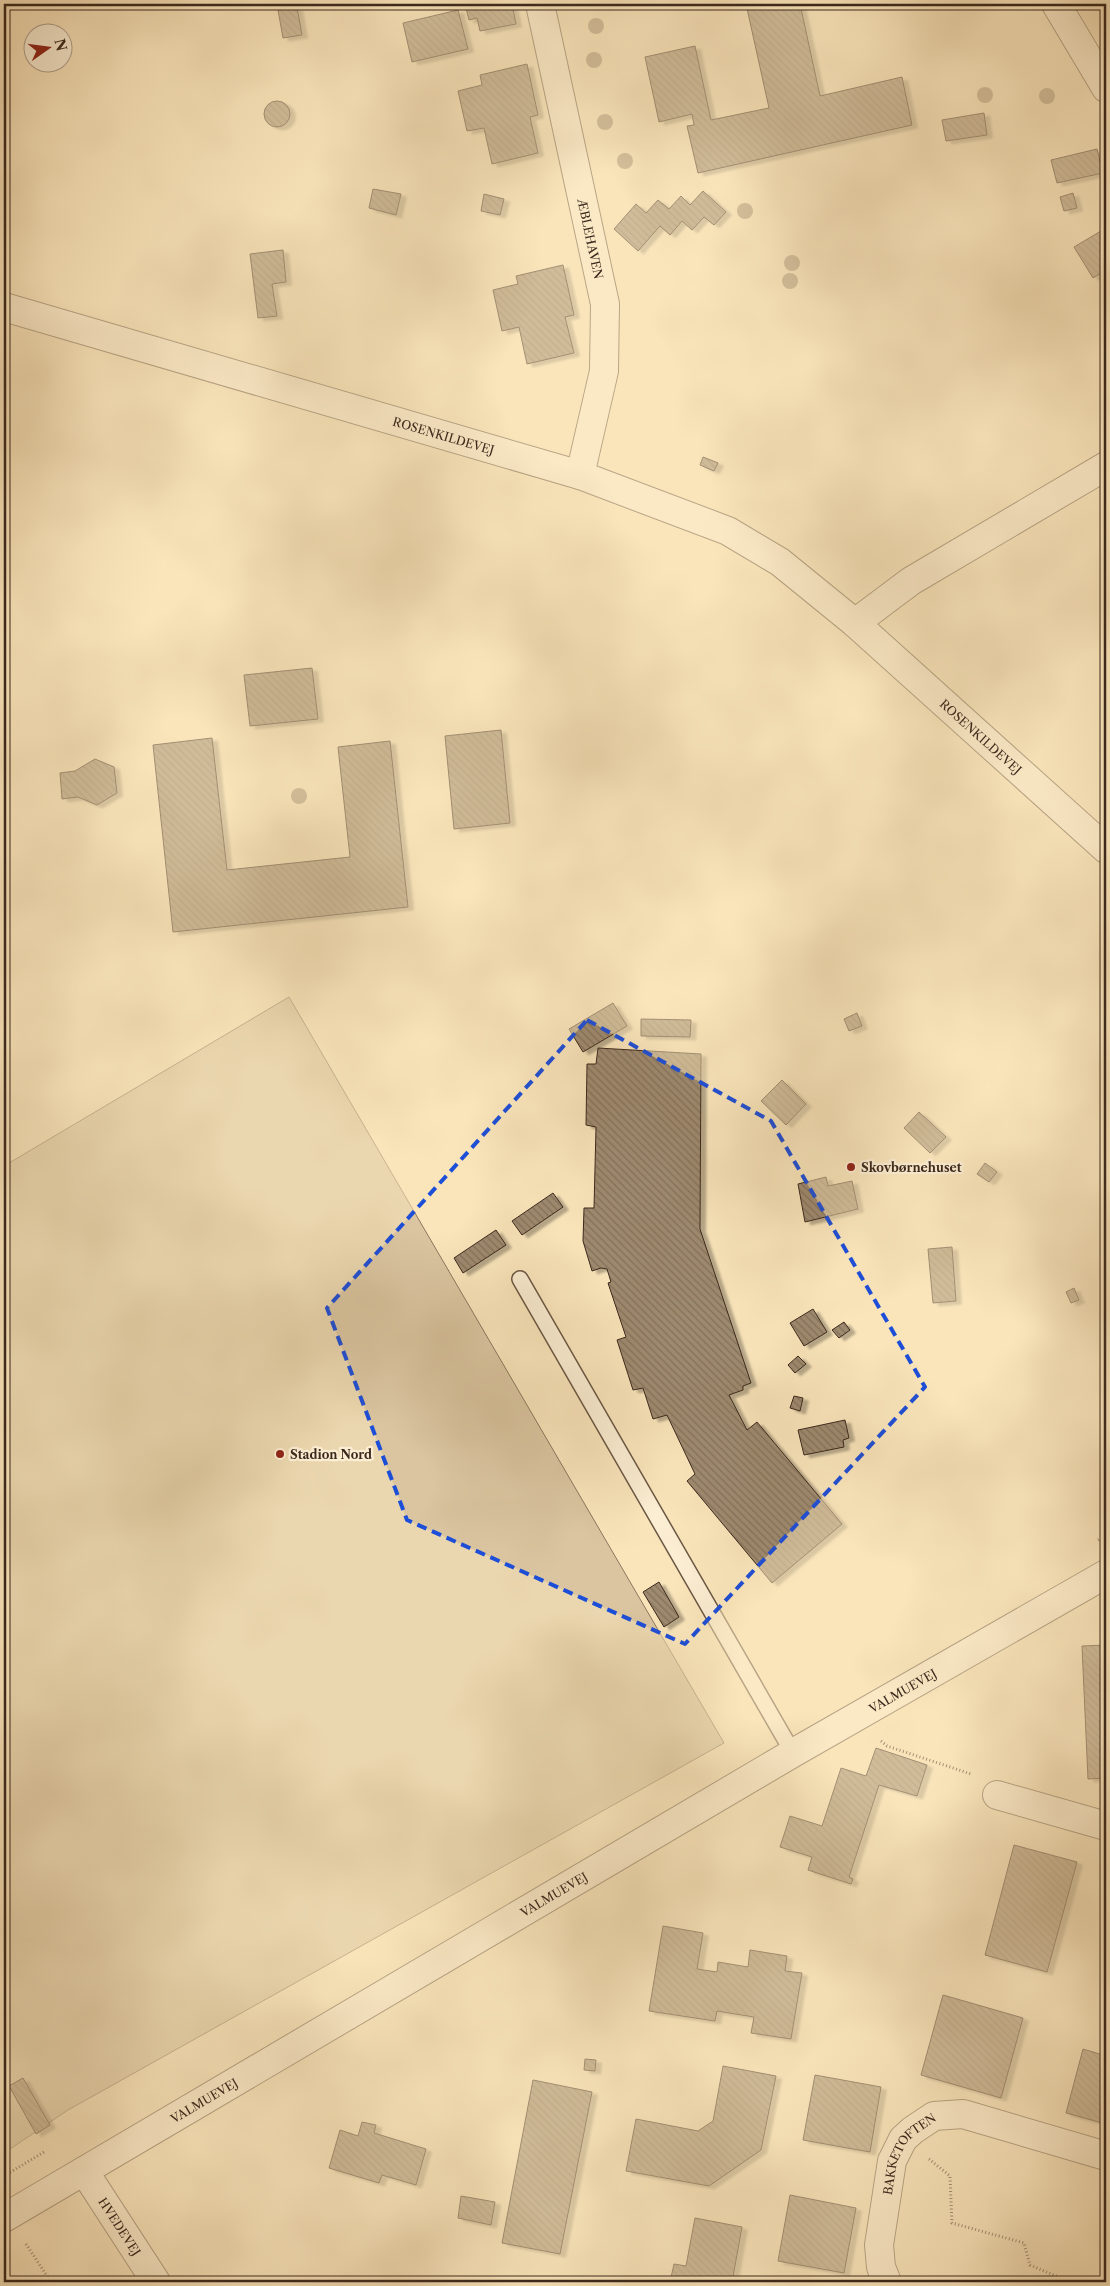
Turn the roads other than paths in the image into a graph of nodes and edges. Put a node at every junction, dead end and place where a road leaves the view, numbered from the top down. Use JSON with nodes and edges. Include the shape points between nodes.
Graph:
{"nodes":[{"id":1,"x":540,"y":4,"type":"edge"},
{"id":2,"x":1056,"y":4,"type":"edge"},
{"id":3,"x":1106,"y":88,"type":"edge"},
{"id":4,"x":4,"y":307,"type":"edge"},
{"id":5,"x":1106,"y":466,"type":"edge"},
{"id":6,"x":580,"y":475,"type":"junction"},
{"id":7,"x":855,"y":624,"type":"junction"},
{"id":8,"x":1106,"y":849,"type":"edge"},
{"id":9,"x":520,"y":1279,"type":"dead end"},
{"id":10,"x":1106,"y":1574,"type":"edge"},
{"id":11,"x":793,"y":1753,"type":"junction"},
{"id":12,"x":997,"y":1795,"type":"road end"},
{"id":13,"x":1106,"y":1826,"type":"edge"},
{"id":14,"x":1106,"y":2156,"type":"edge"},
{"id":15,"x":84,"y":2171,"type":"junction"},
{"id":16,"x":4,"y":2218,"type":"edge"},
{"id":17,"x":156,"y":2282,"type":"edge"},
{"id":18,"x":887,"y":2282,"type":"edge"}],
"edges":[{"from":1,"to":6,"type":"street","name":"ÆBLEHAVEN","via":[[605,304],[604,372]]},
{"from":2,"to":3,"type":"street"},
{"from":4,"to":6,"type":"street","name":"ROSENKILDEVEJ"},
{"from":5,"to":7,"type":"street","via":[[911,581]]},
{"from":6,"to":7,"type":"street","name":"ROSENKILDEVEJ","via":[[728,531],[780,562]]},
{"from":7,"to":8,"type":"street","name":"ROSENKILDEVEJ"},
{"from":9,"to":11,"type":"lane"},
{"from":10,"to":11,"type":"street","name":"VALMUEVEJ"},
{"from":11,"to":15,"type":"street","name":"VALMUEVEJ"},
{"from":12,"to":13,"type":"street"},
{"from":14,"to":18,"type":"street","name":"BAKKETOFTEN","via":[[963,2114],[934,2116],[903,2139],[892,2161],[878,2245]]},
{"from":15,"to":16,"type":"street","name":"VALMUEVEJ"},
{"from":15,"to":17,"type":"street","name":"HVEDEVEJ"}]}
